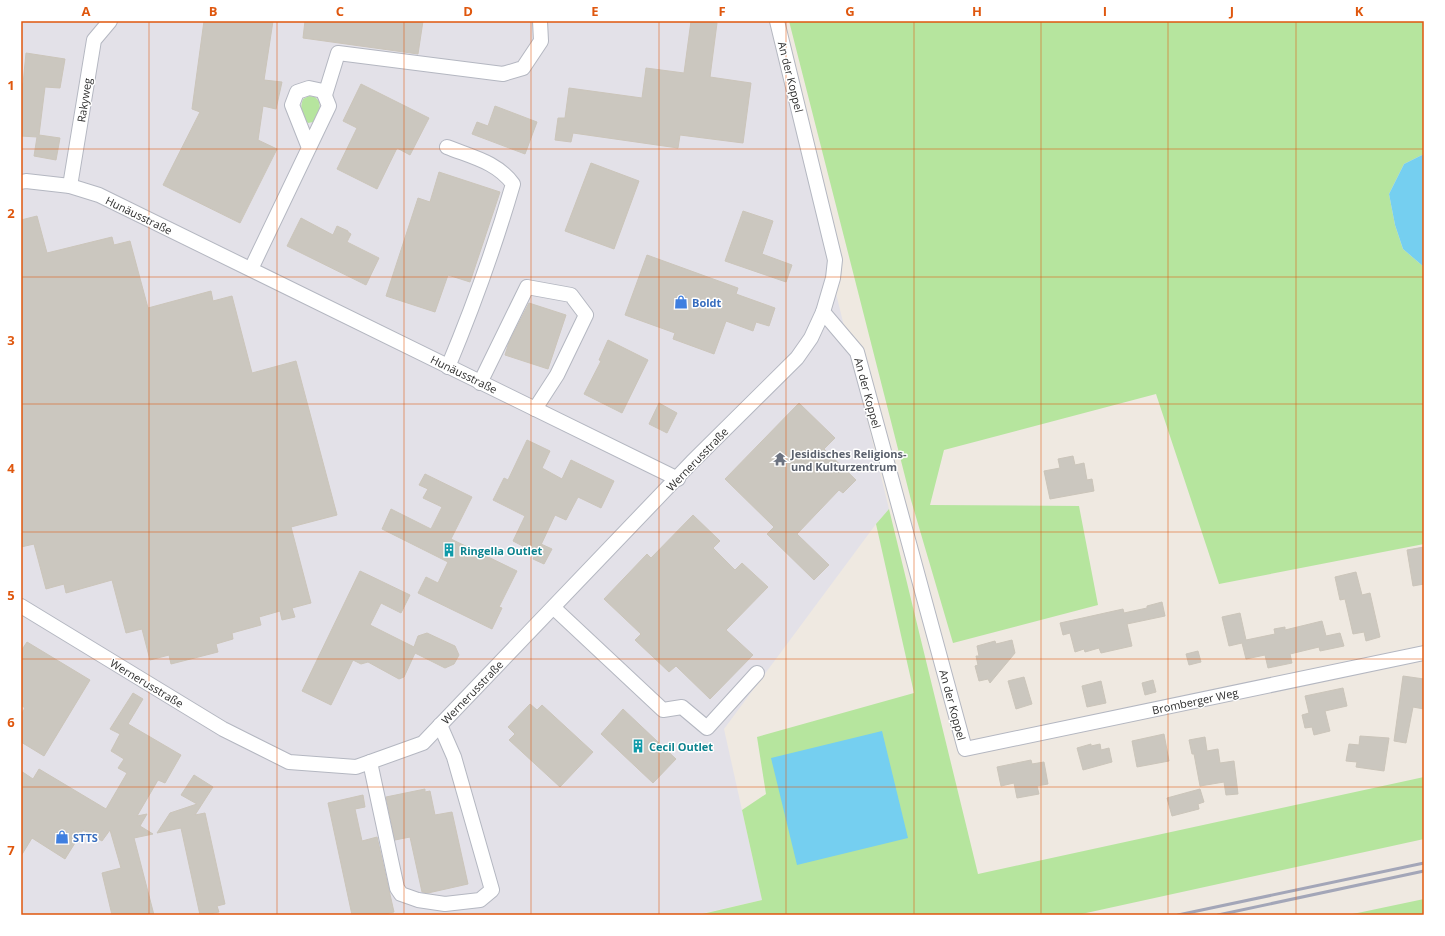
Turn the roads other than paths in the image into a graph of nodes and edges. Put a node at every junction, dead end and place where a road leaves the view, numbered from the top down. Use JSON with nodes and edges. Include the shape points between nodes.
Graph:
{"nodes":[{"id":1,"x":110,"y":21,"type":"edge"},
{"id":2,"x":540,"y":21,"type":"edge"},
{"id":3,"x":777,"y":21,"type":"edge"},
{"id":4,"x":325,"y":95,"type":"junction"},
{"id":5,"x":447,"y":147,"type":"dead end"},
{"id":6,"x":309,"y":148,"type":"junction"},
{"id":7,"x":21,"y":182,"type":"edge"},
{"id":8,"x":70,"y":186,"type":"junction"},
{"id":9,"x":251,"y":269,"type":"junction"},
{"id":10,"x":823,"y":312,"type":"junction"},
{"id":11,"x":448,"y":367,"type":"junction"},
{"id":12,"x":480,"y":383,"type":"junction"},
{"id":13,"x":535,"y":409,"type":"junction"},
{"id":14,"x":678,"y":479,"type":"junction"},
{"id":15,"x":21,"y":606,"type":"edge"},
{"id":16,"x":554,"y":608,"type":"junction"},
{"id":17,"x":1424,"y":653,"type":"edge"},
{"id":18,"x":757,"y":673,"type":"dead end"},
{"id":19,"x":440,"y":725,"type":"junction"},
{"id":20,"x":965,"y":750,"type":"joint"},
{"id":21,"x":370,"y":762,"type":"junction"}],
"edges":[{"from":1,"to":8,"type":"street","name":"Rakyweg","via":[[94,40]]},
{"from":2,"to":4,"type":"street","via":[[541,41],[523,68],[503,74],[338,53]]},
{"from":3,"to":10,"type":"street","name":"An der Koppel","via":[[835,260],[833,278]]},
{"from":4,"to":6,"type":"street","via":[[329,106]]},
{"from":4,"to":6,"type":"street","via":[[323,91],[309,88],[297,92],[292,105]]},
{"from":5,"to":11,"type":"street","via":[[490,163],[507,175],[513,184],[480,285]]},
{"from":6,"to":9,"type":"street"},
{"from":7,"to":8,"type":"street","name":"Hunäusstraße"},
{"from":8,"to":9,"type":"street","name":"Hunäusstraße","via":[[99,195]]},
{"from":9,"to":11,"type":"street","name":"Hunäusstraße"},
{"from":10,"to":14,"type":"street","name":"Wernerusstraße","via":[[811,338],[797,358]]},
{"from":10,"to":20,"type":"street","name":"An der Koppel","via":[[857,352]]},
{"from":11,"to":12,"type":"street","name":"Hunäusstraße"},
{"from":12,"to":13,"type":"street","name":"Hunäusstraße"},
{"from":12,"to":13,"type":"street","via":[[527,287],[571,295],[586,315],[558,375]]},
{"from":13,"to":14,"type":"street","name":"Hunäusstraße"},
{"from":14,"to":16,"type":"street","name":"Wernerusstraße"},
{"from":15,"to":21,"type":"street","name":"Wernerusstraße","via":[[223,729],[290,762],[356,767]]},
{"from":16,"to":18,"type":"street","via":[[663,710],[682,707],[706,728]]},
{"from":16,"to":19,"type":"street","name":"Wernerusstraße"},
{"from":17,"to":20,"type":"street","name":"Bromberger Weg"},
{"from":19,"to":21,"type":"street","name":"Wernerusstraße","via":[[423,743]]},
{"from":19,"to":21,"type":"street","via":[[454,758],[492,890],[480,900],[445,904],[418,900],[401,894],[397,888]]}]}
